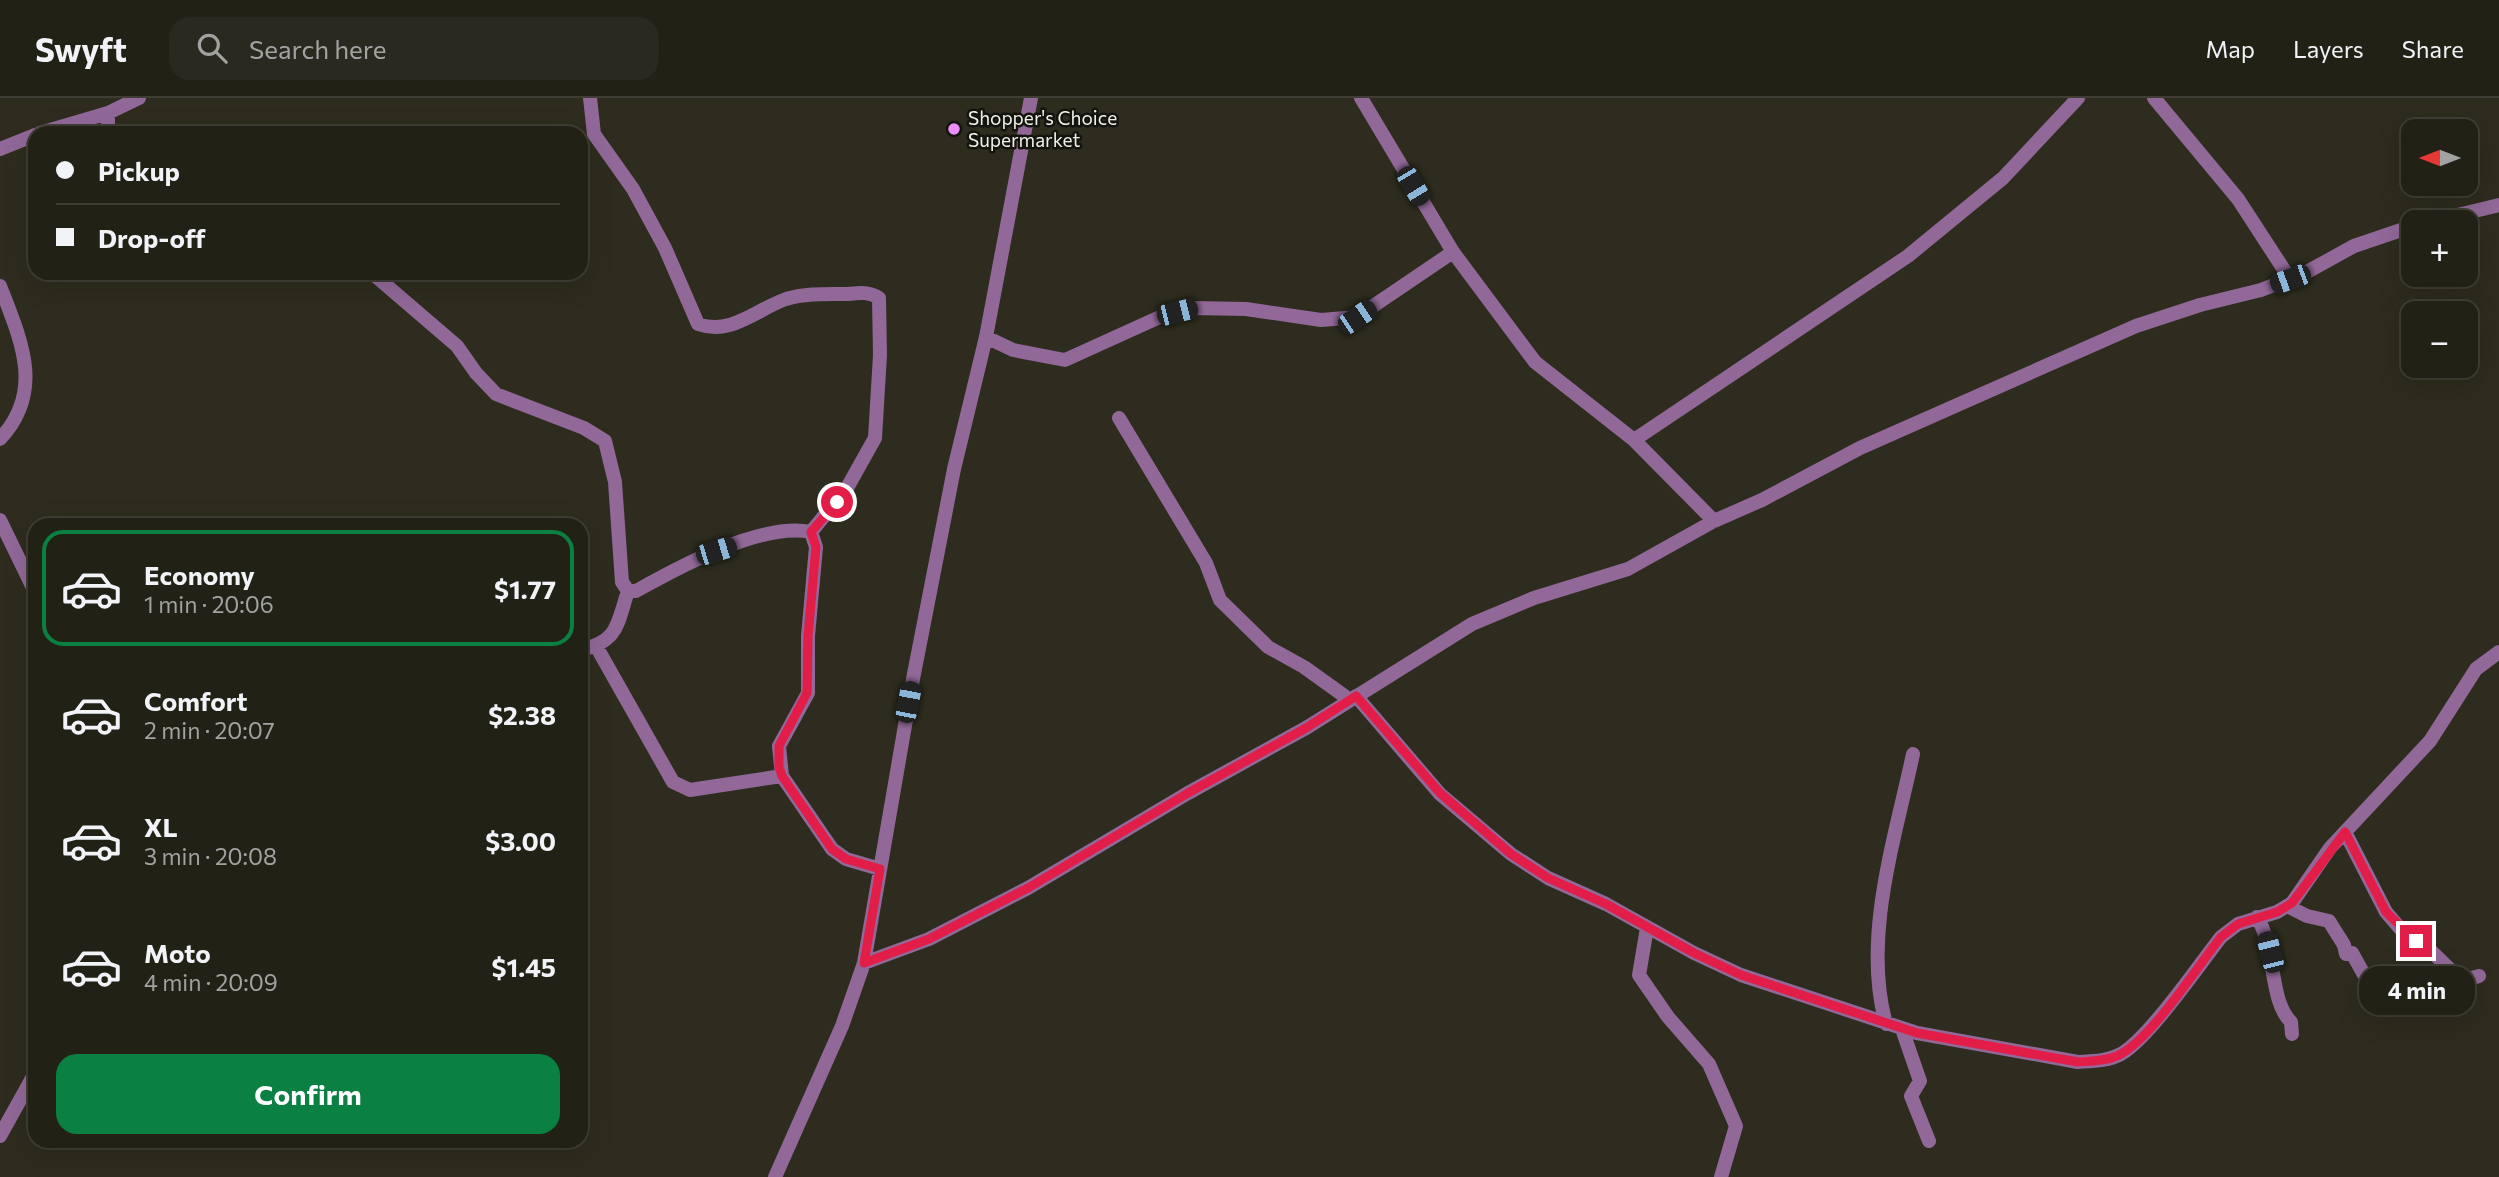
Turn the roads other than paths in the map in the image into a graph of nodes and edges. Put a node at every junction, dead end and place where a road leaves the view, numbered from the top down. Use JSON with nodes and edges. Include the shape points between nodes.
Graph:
{"nodes":[{"id":1,"x":139,"y":98,"type":"edge"},
{"id":2,"x":590,"y":98,"type":"edge"},
{"id":3,"x":1031,"y":98,"type":"edge"},
{"id":4,"x":1361,"y":98,"type":"edge"},
{"id":5,"x":2078,"y":98,"type":"edge"},
{"id":6,"x":2154,"y":98,"type":"edge"},
{"id":7,"x":108,"y":113,"type":"junction"},
{"id":8,"x":64,"y":126,"type":"edge"},
{"id":9,"x":108,"y":126,"type":"edge"},
{"id":10,"x":28,"y":138,"type":"edge"},
{"id":11,"x":0,"y":149,"type":"edge"},
{"id":12,"x":2499,"y":205,"type":"edge"},
{"id":13,"x":2478,"y":210,"type":"edge"},
{"id":14,"x":2401,"y":230,"type":"edge"},
{"id":15,"x":1452,"y":252,"type":"junction"},
{"id":16,"x":2290,"y":279,"type":"junction"},
{"id":17,"x":380,"y":280,"type":"edge"},
{"id":18,"x":0,"y":286,"type":"edge"},
{"id":19,"x":986,"y":337,"type":"junction"},
{"id":20,"x":1119,"y":418,"type":"dead end"},
{"id":21,"x":0,"y":439,"type":"edge"},
{"id":22,"x":1634,"y":439,"type":"junction"},
{"id":23,"x":0,"y":520,"type":"edge"},
{"id":24,"x":1714,"y":521,"type":"junction"},
{"id":25,"x":811,"y":532,"type":"junction"},
{"id":26,"x":28,"y":578,"type":"edge"},
{"id":27,"x":628,"y":591,"type":"junction"},
{"id":28,"x":596,"y":646,"type":"junction"},
{"id":29,"x":588,"y":648,"type":"edge"},
{"id":30,"x":2499,"y":652,"type":"edge"},
{"id":31,"x":1353,"y":698,"type":"junction"},
{"id":32,"x":1913,"y":754,"type":"dead end"},
{"id":33,"x":782,"y":776,"type":"junction"},
{"id":34,"x":2345,"y":832,"type":"junction"},
{"id":35,"x":880,"y":869,"type":"junction"},
{"id":36,"x":2287,"y":906,"type":"junction"},
{"id":37,"x":2257,"y":918,"type":"junction"},
{"id":38,"x":1647,"y":928,"type":"junction"},
{"id":39,"x":864,"y":963,"type":"junction"},
{"id":40,"x":2479,"y":976,"type":"dead end"},
{"id":41,"x":2367,"y":980,"type":"dead end"},
{"id":42,"x":1886,"y":1024,"type":"junction"},
{"id":43,"x":1902,"y":1029,"type":"junction"},
{"id":44,"x":2292,"y":1034,"type":"dead end"},
{"id":45,"x":28,"y":1086,"type":"edge"},
{"id":46,"x":0,"y":1136,"type":"edge"},
{"id":47,"x":1929,"y":1141,"type":"dead end"},
{"id":48,"x":775,"y":1177,"type":"edge"},
{"id":49,"x":1721,"y":1177,"type":"edge"}],
"edges":[{"from":1,"to":7,"type":"street"},
{"from":2,"to":25,"type":"street","via":[[594,134],[633,189],[698,324],[734,324],[801,296],[864,293],[879,298],[875,438],[847,488]]},
{"from":3,"to":19,"type":"street"},
{"from":4,"to":15,"type":"street"},
{"from":5,"to":22,"type":"street","via":[[2003,178],[1908,256]]},
{"from":6,"to":16,"type":"street","via":[[2225,181]]},
{"from":7,"to":8,"type":"street"},
{"from":7,"to":9,"type":"street"},
{"from":10,"to":11,"type":"street"},
{"from":12,"to":13,"type":"street"},
{"from":14,"to":16,"type":"street","via":[[2354,246]]},
{"from":15,"to":19,"type":"street","via":[[1357,317],[1321,320],[1246,309],[1192,308],[1162,316],[1066,360],[1013,350]]},
{"from":15,"to":22,"type":"street","via":[[1535,362]]},
{"from":16,"to":24,"type":"street","via":[[2136,326],[1860,448]]},
{"from":17,"to":27,"type":"street","via":[[457,346],[496,394],[584,428],[605,441],[615,482],[622,582]]},
{"from":18,"to":21,"type":"street","via":[[24,356],[27,379],[16,420]]},
{"from":19,"to":35,"type":"street","via":[[954,469]]},
{"from":20,"to":31,"type":"street","via":[[1206,563],[1220,600],[1268,647]]},
{"from":22,"to":24,"type":"street"},
{"from":23,"to":26,"type":"street"},
{"from":24,"to":31,"type":"street","via":[[1628,569],[1501,610],[1472,624]]},
{"from":25,"to":27,"type":"street","via":[[789,530],[716,551]]},
{"from":25,"to":33,"type":"street","via":[[816,547],[807,693],[779,746]]},
{"from":27,"to":28,"type":"street","via":[[615,632]]},
{"from":28,"to":29,"type":"street"},
{"from":28,"to":33,"type":"street","via":[[673,782],[690,790]]},
{"from":30,"to":34,"type":"street","via":[[2476,669],[2430,741]]},
{"from":31,"to":38,"type":"street","via":[[1440,793],[1511,854]]},
{"from":31,"to":39,"type":"street","via":[[1028,888],[929,939]]},
{"from":32,"to":42,"type":"street","via":[[1886,881],[1880,940],[1879,998]]},
{"from":33,"to":35,"type":"street","via":[[832,849],[846,859]]},
{"from":34,"to":36,"type":"street"},
{"from":34,"to":40,"type":"street","via":[[2379,901],[2404,933],[2462,981]]},
{"from":35,"to":39,"type":"street"},
{"from":36,"to":37,"type":"street"},
{"from":36,"to":41,"type":"street","via":[[2329,921],[2346,954],[2352,953]]},
{"from":37,"to":43,"type":"street","via":[[2238,924],[2221,937],[2139,1040],[2101,1061],[2078,1062]]},
{"from":37,"to":44,"type":"street"},
{"from":38,"to":42,"type":"street","via":[[1741,975]]},
{"from":38,"to":49,"type":"street","via":[[1639,975],[1709,1065],[1736,1126]]},
{"from":39,"to":48,"type":"street","via":[[842,1026]]},
{"from":42,"to":43,"type":"street"},
{"from":43,"to":47,"type":"street","via":[[1920,1080],[1911,1096]]},
{"from":45,"to":46,"type":"street"}]}
